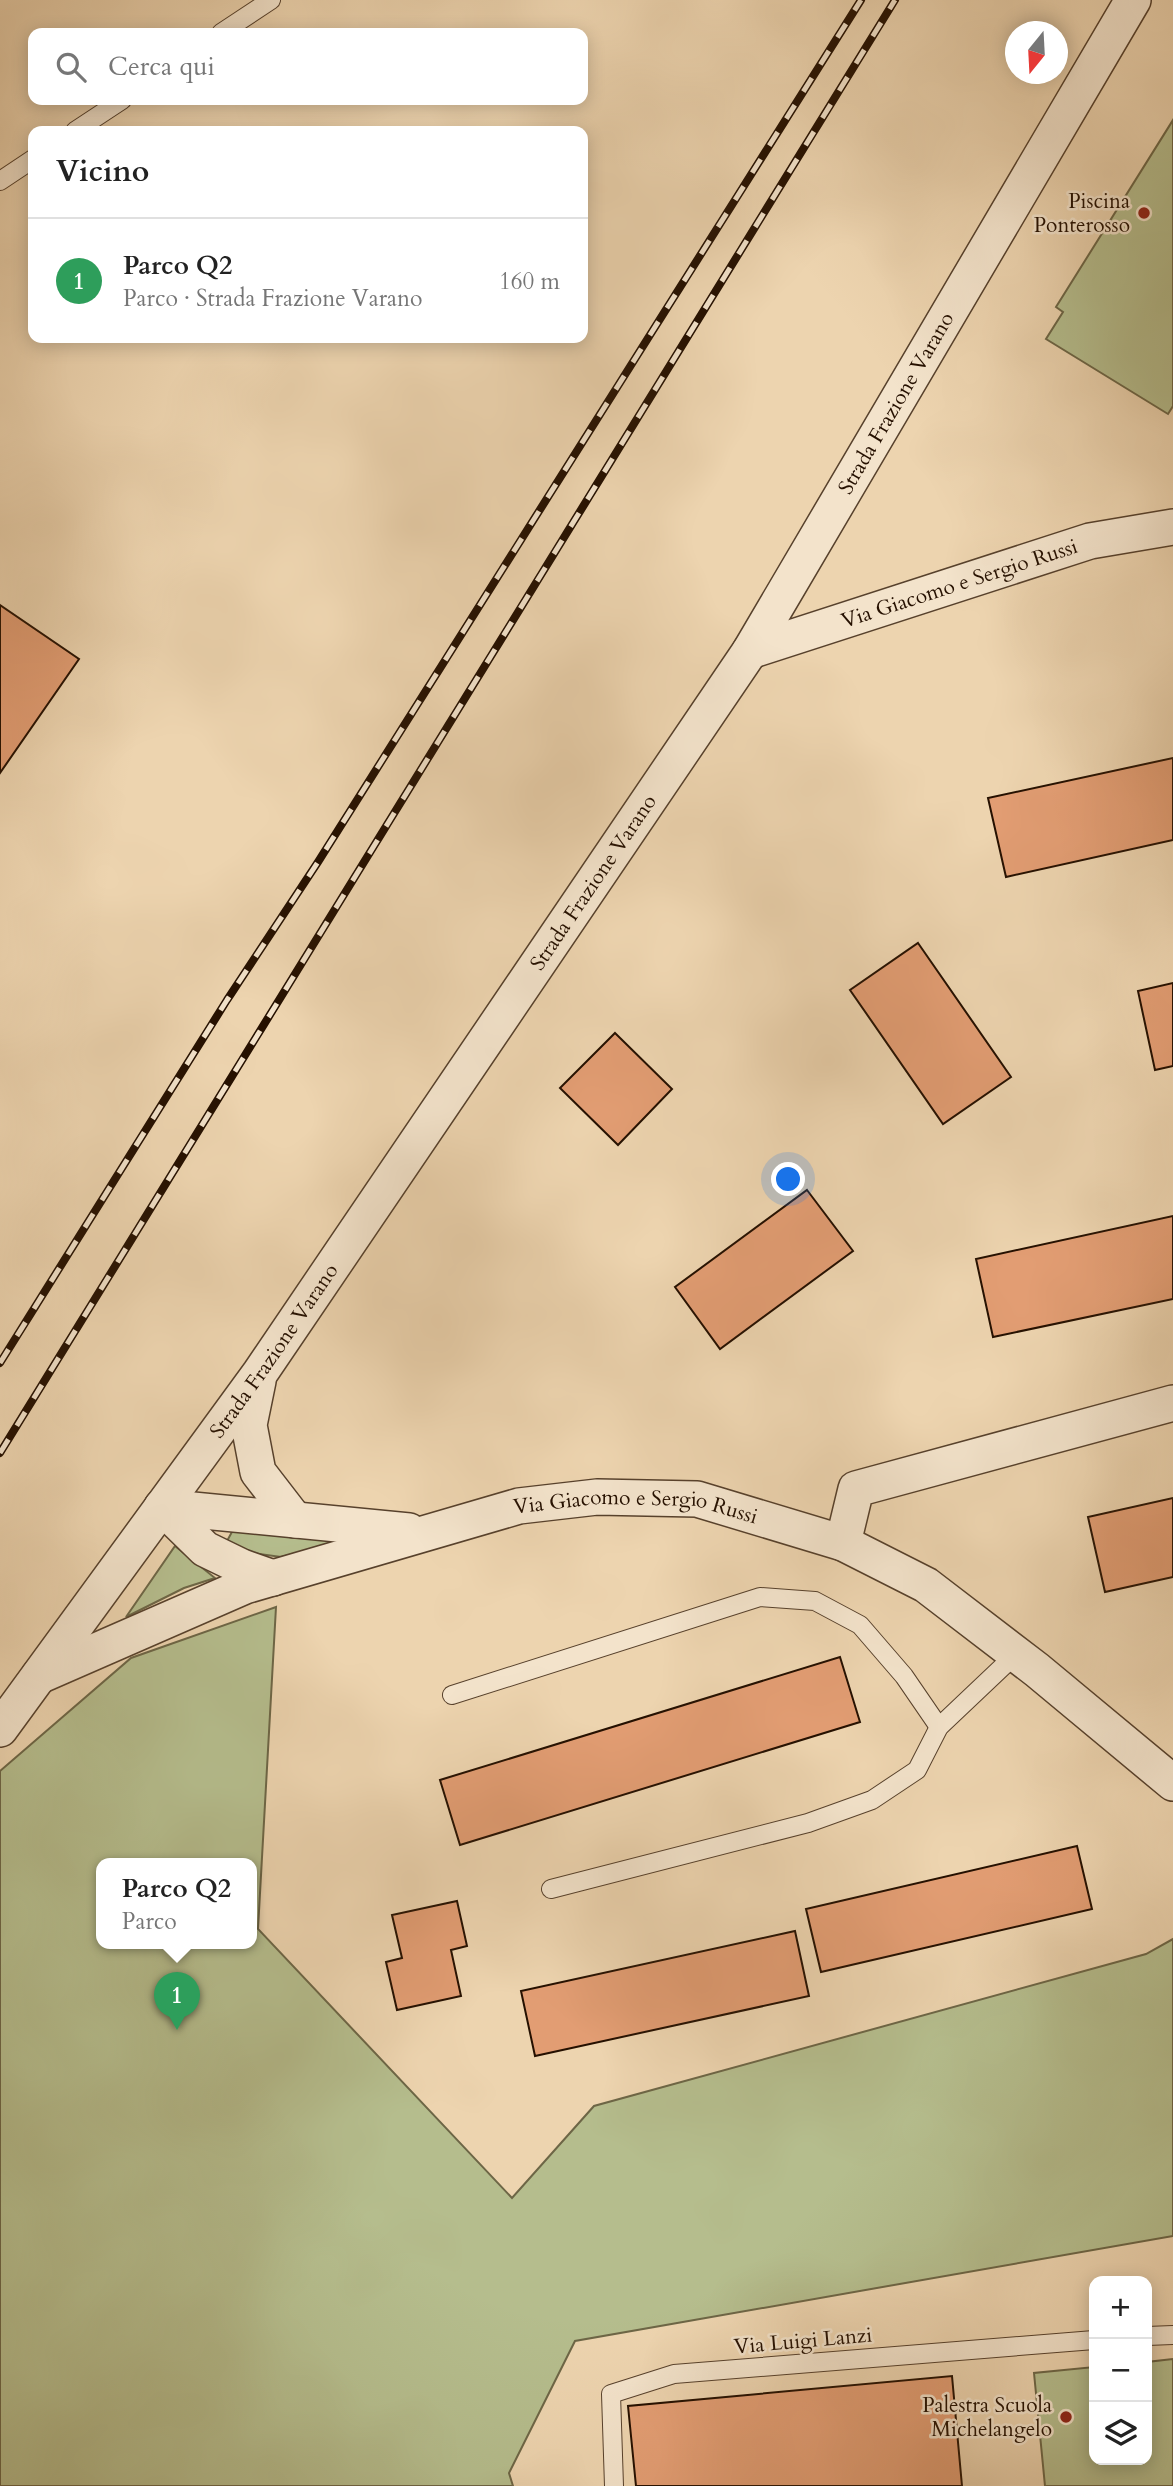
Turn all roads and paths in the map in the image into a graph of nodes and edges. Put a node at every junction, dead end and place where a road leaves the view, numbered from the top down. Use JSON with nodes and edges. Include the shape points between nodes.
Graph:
{"nodes":[{"id":1,"x":271,"y":0,"type":"edge"},
{"id":2,"x":1133,"y":0,"type":"edge"},
{"id":3,"x":229,"y":28,"type":"edge"},
{"id":4,"x":114,"y":105,"type":"edge"},
{"id":5,"x":83,"y":126,"type":"edge"},
{"id":6,"x":28,"y":162,"type":"edge"},
{"id":7,"x":0,"y":181,"type":"edge"},
{"id":8,"x":1173,"y":527,"type":"edge"},
{"id":9,"x":750,"y":651,"type":"junction"},
{"id":10,"x":260,"y":1373,"type":"junction"},
{"id":11,"x":1173,"y":1403,"type":"edge"},
{"id":12,"x":162,"y":1507,"type":"junction"},
{"id":13,"x":295,"y":1520,"type":"junction"},
{"id":14,"x":426,"y":1532,"type":"junction"},
{"id":15,"x":843,"y":1543,"type":"junction"},
{"id":16,"x":273,"y":1578,"type":"junction"},
{"id":17,"x":1016,"y":1654,"type":"junction"},
{"id":18,"x":38,"y":1676,"type":"junction"},
{"id":19,"x":452,"y":1695,"type":"dead end"},
{"id":20,"x":939,"y":1727,"type":"junction"},
{"id":21,"x":0,"y":1729,"type":"edge"},
{"id":22,"x":1173,"y":1783,"type":"edge"},
{"id":23,"x":551,"y":1889,"type":"dead end"},
{"id":24,"x":1173,"y":2335,"type":"edge"},
{"id":25,"x":1152,"y":2336,"type":"edge"},
{"id":26,"x":1089,"y":2340,"type":"edge"},
{"id":27,"x":614,"y":2486,"type":"edge"}],
"edges":[{"from":1,"to":3,"type":"lane"},
{"from":2,"to":9,"type":"street","name":"Strada Frazione Varano"},
{"from":4,"to":5,"type":"lane"},
{"from":6,"to":7,"type":"lane"},
{"from":8,"to":9,"type":"street","name":"Via Giacomo e Sergio Russi","via":[[1090,541]]},
{"from":9,"to":10,"type":"street","name":"Strada Frazione Varano"},
{"from":10,"to":12,"type":"street","name":"Strada Frazione Varano"},
{"from":10,"to":13,"type":"street","via":[[249,1424],[258,1472]]},
{"from":11,"to":15,"type":"street","via":[[856,1489]]},
{"from":12,"to":13,"type":"street","name":"Via Giacomo e Sergio Russi"},
{"from":12,"to":16,"type":"street","via":[[205,1549]]},
{"from":12,"to":18,"type":"street","name":"Strada Frazione Varano"},
{"from":13,"to":14,"type":"street","name":"Via Giacomo e Sergio Russi"},
{"from":14,"to":15,"type":"street","name":"Via Giacomo e Sergio Russi","via":[[519,1506],[597,1497],[697,1499]]},
{"from":14,"to":16,"type":"street","name":"Via Giacomo e Sergio Russi"},
{"from":15,"to":17,"type":"street","name":"Via Giacomo e Sergio Russi","via":[[926,1585]]},
{"from":16,"to":18,"type":"street","name":"Via Giacomo e Sergio Russi"},
{"from":17,"to":20,"type":"lane"},
{"from":17,"to":22,"type":"street","name":"Via Giacomo e Sergio Russi"},
{"from":18,"to":21,"type":"street","name":"Strada Frazione Varano"},
{"from":19,"to":20,"type":"lane","via":[[760,1597],[816,1601],[860,1625],[904,1676]]},
{"from":20,"to":23,"type":"lane","via":[[917,1770],[872,1800],[808,1823]]},
{"from":24,"to":25,"type":"lane"},
{"from":26,"to":27,"type":"lane","name":"Via Luigi Lanzi","via":[[662,2378],[611,2394]]}]}
